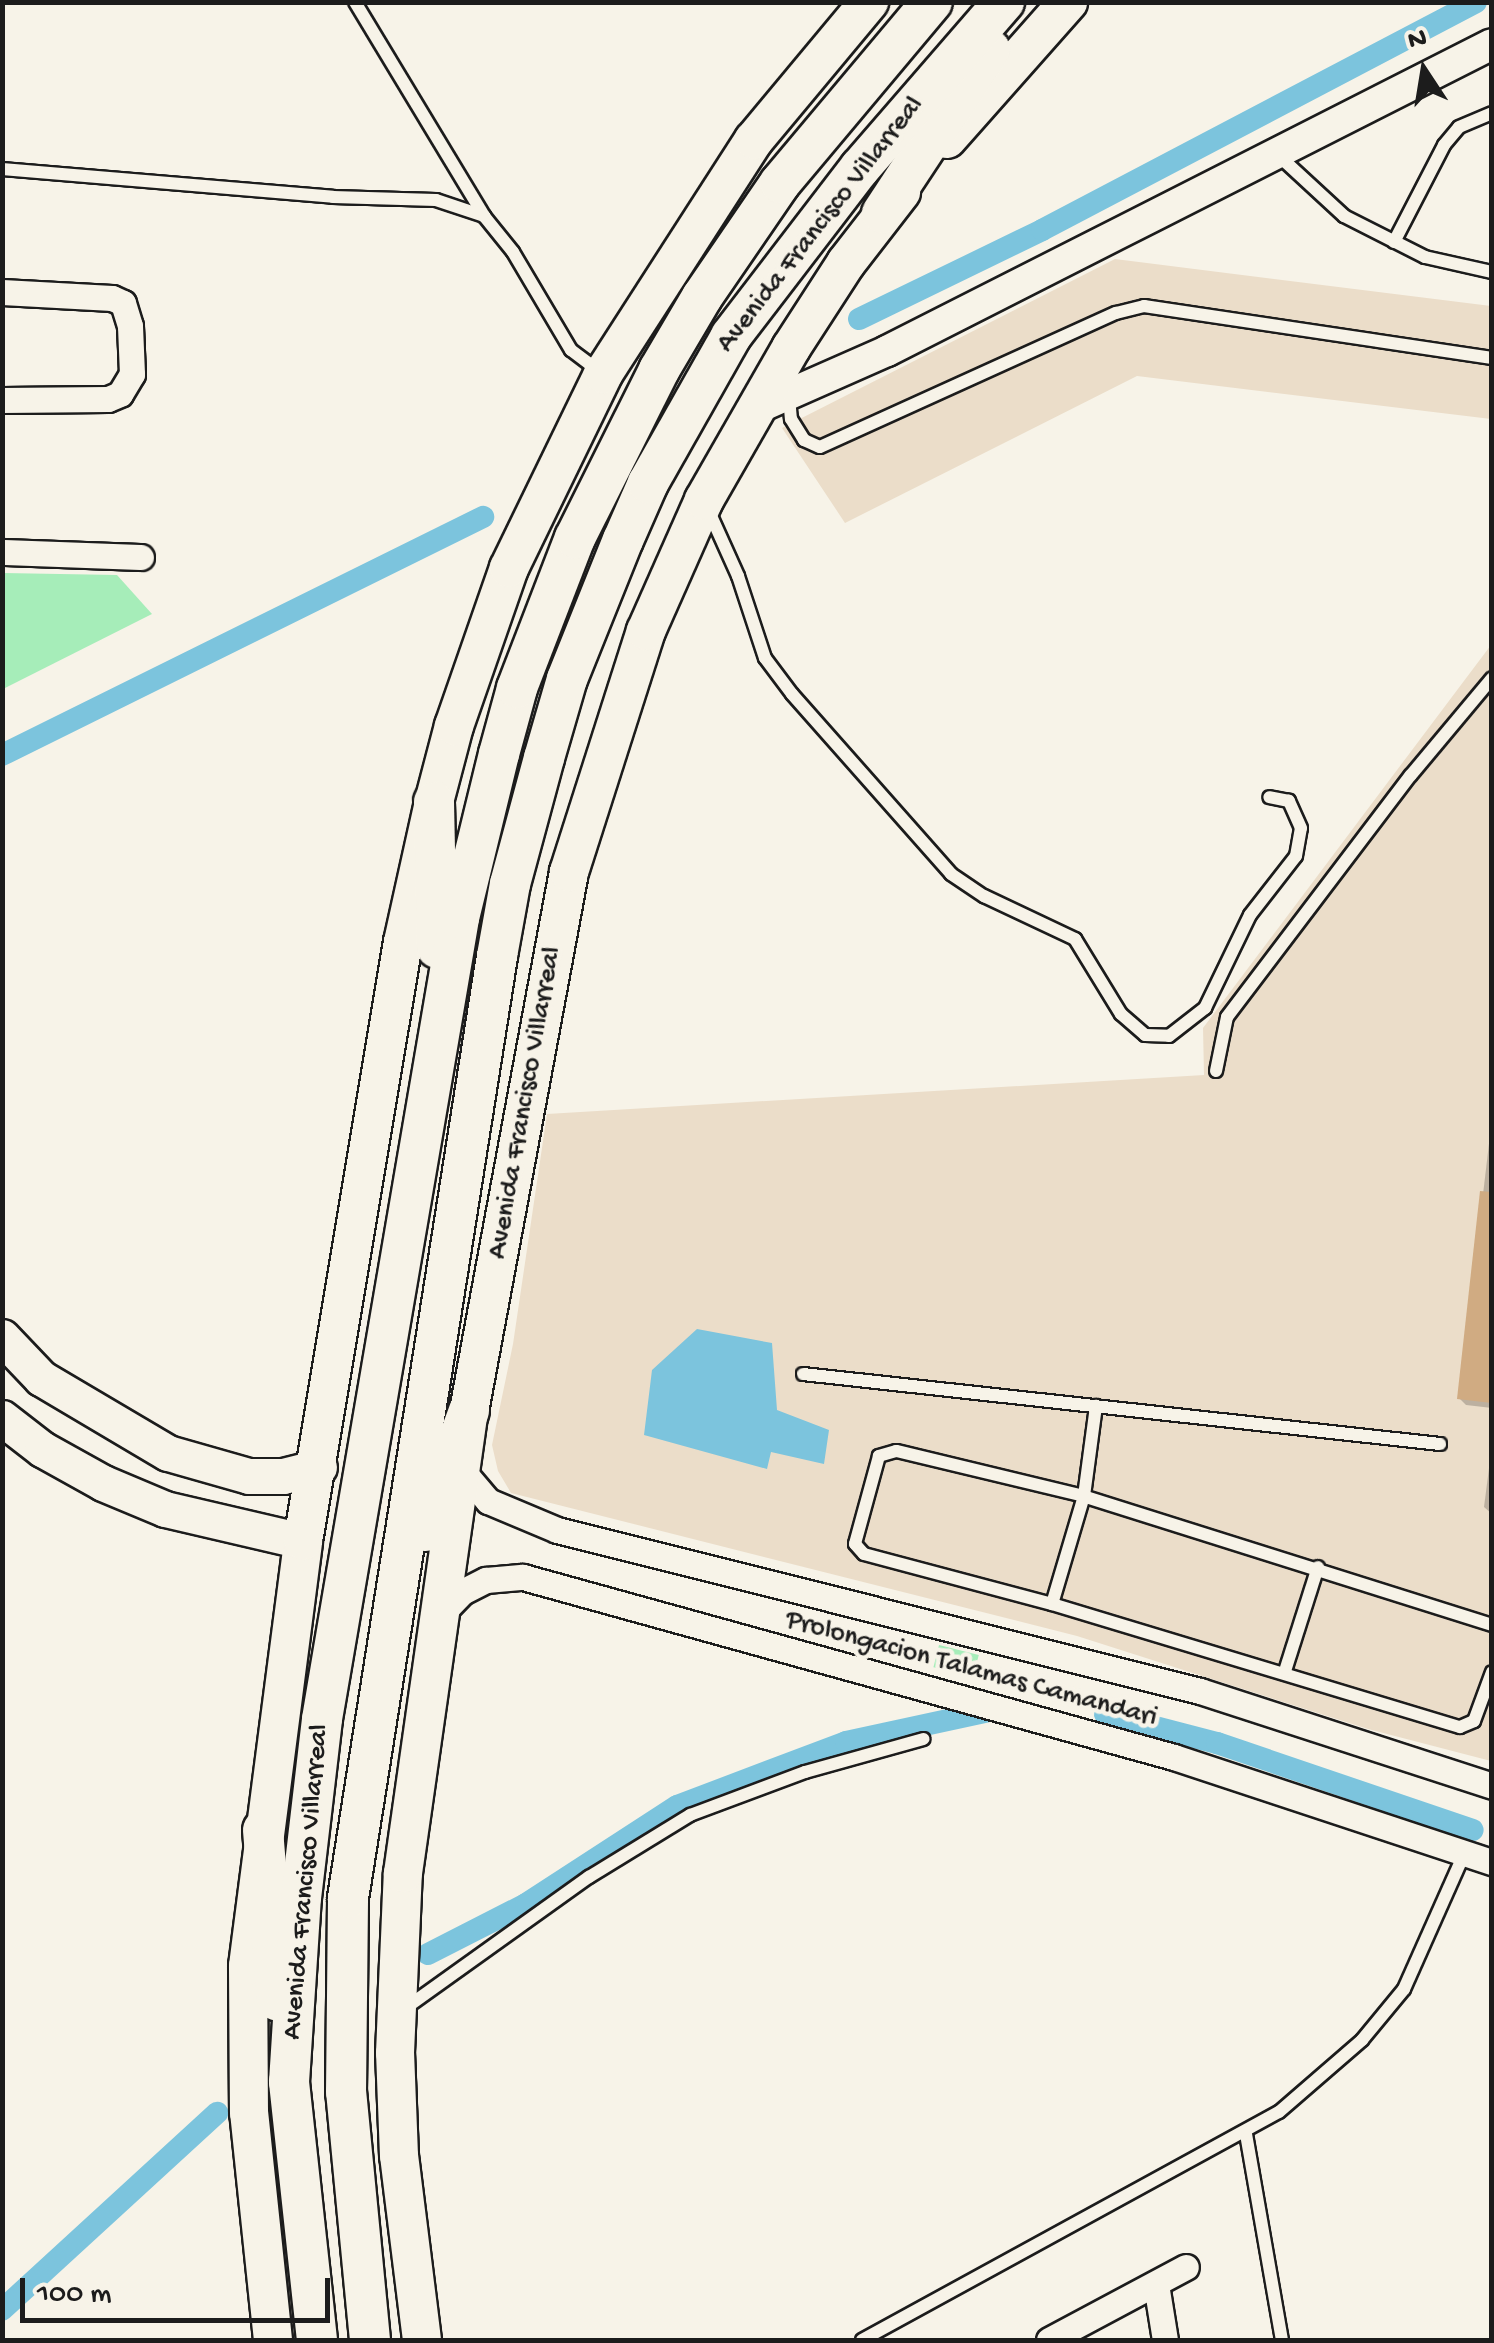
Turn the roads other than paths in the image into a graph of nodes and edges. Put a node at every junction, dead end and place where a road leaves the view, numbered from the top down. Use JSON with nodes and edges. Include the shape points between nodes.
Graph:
{"nodes":[{"id":1,"x":356,"y":2,"type":"edge"},
{"id":2,"x":870,"y":2,"type":"edge"},
{"id":3,"x":932,"y":2,"type":"edge"},
{"id":4,"x":1004,"y":2,"type":"edge"},
{"id":5,"x":1018,"y":2,"type":"edge"},
{"id":6,"x":1068,"y":2,"type":"edge"},
{"id":7,"x":1492,"y":44,"type":"edge"},
{"id":8,"x":1492,"y":113,"type":"edge"},
{"id":9,"x":1278,"y":155,"type":"junction"},
{"id":10,"x":2,"y":169,"type":"edge"},
{"id":11,"x":882,"y":213,"type":"junction"},
{"id":12,"x":484,"y":216,"type":"junction"},
{"id":13,"x":1394,"y":242,"type":"junction"},
{"id":14,"x":1492,"y":272,"type":"edge"},
{"id":15,"x":2,"y":292,"type":"edge"},
{"id":16,"x":1492,"y":358,"type":"edge"},
{"id":17,"x":603,"y":374,"type":"junction"},
{"id":18,"x":789,"y":397,"type":"junction"},
{"id":19,"x":2,"y":400,"type":"edge"},
{"id":20,"x":751,"y":411,"type":"junction"},
{"id":21,"x":704,"y":500,"type":"junction"},
{"id":22,"x":2,"y":552,"type":"edge"},
{"id":23,"x":141,"y":556,"type":"dead end"},
{"id":24,"x":1492,"y":678,"type":"edge"},
{"id":25,"x":1269,"y":796,"type":"dead end"},
{"id":26,"x":434,"y":802,"type":"junction"},
{"id":27,"x":1204,"y":1008,"type":"junction"},
{"id":28,"x":1228,"y":1016,"type":"junction"},
{"id":29,"x":436,"y":1064,"type":"junction"},
{"id":30,"x":1216,"y":1070,"type":"dead end"},
{"id":31,"x":2,"y":1337,"type":"edge"},
{"id":32,"x":803,"y":1374,"type":"dead end"},
{"id":33,"x":1096,"y":1406,"type":"junction"},
{"id":34,"x":469,"y":1411,"type":"junction"},
{"id":35,"x":2,"y":1418,"type":"edge"},
{"id":36,"x":1440,"y":1444,"type":"dead end"},
{"id":37,"x":319,"y":1467,"type":"junction"},
{"id":38,"x":461,"y":1469,"type":"junction"},
{"id":39,"x":1084,"y":1496,"type":"junction"},
{"id":40,"x":303,"y":1541,"type":"junction"},
{"id":41,"x":1318,"y":1566,"type":"junction"},
{"id":42,"x":1052,"y":1604,"type":"junction"},
{"id":43,"x":440,"y":1616,"type":"junction"},
{"id":44,"x":1492,"y":1625,"type":"edge"},
{"id":45,"x":389,"y":1639,"type":"junction"},
{"id":46,"x":1285,"y":1671,"type":"junction"},
{"id":47,"x":1492,"y":1672,"type":"edge"},
{"id":48,"x":923,"y":1739,"type":"dead end"},
{"id":49,"x":1492,"y":1786,"type":"edge"},
{"id":50,"x":263,"y":1830,"type":"junction"},
{"id":51,"x":1465,"y":1852,"type":"junction"},
{"id":52,"x":1491,"y":1859,"type":"edge"},
{"id":53,"x":395,"y":2016,"type":"junction"},
{"id":54,"x":289,"y":2082,"type":"junction"},
{"id":55,"x":1246,"y":2134,"type":"junction"},
{"id":56,"x":1186,"y":2267,"type":"dead end"},
{"id":57,"x":1156,"y":2284,"type":"junction"},
{"id":58,"x":273,"y":2340,"type":"edge"},
{"id":59,"x":317,"y":2340,"type":"edge"},
{"id":60,"x":370,"y":2340,"type":"edge"},
{"id":61,"x":422,"y":2340,"type":"edge"},
{"id":62,"x":862,"y":2340,"type":"edge"},
{"id":63,"x":1050,"y":2340,"type":"edge"},
{"id":64,"x":1165,"y":2340,"type":"edge"},
{"id":65,"x":1282,"y":2340,"type":"edge"}],
"edges":[{"from":1,"to":12,"type":"lane"},
{"from":2,"to":17,"type":"main road","name":"Avenida Francisco Villarreal","via":[[754,140]]},
{"from":3,"to":29,"type":"highway","name":"Avenida Francisco Villarreal","via":[[780,183],[702,298],[612,456],[518,688],[459,918]]},
{"from":4,"to":45,"type":"highway","name":"Avenida Francisco Villarreal","via":[[860,168],[731,336],[648,483],[567,679],[507,902]]},
{"from":5,"to":11,"type":"highway"},
{"from":6,"to":11,"type":"main road","name":"Avenida Francisco Villarreal"},
{"from":7,"to":9,"type":"street"},
{"from":8,"to":13,"type":"lane","via":[[1459,128],[1444,144]]},
{"from":9,"to":13,"type":"lane","via":[[1344,216]]},
{"from":9,"to":18,"type":"street"},
{"from":10,"to":12,"type":"lane","via":[[436,200]]},
{"from":11,"to":20,"type":"main road","name":"Avenida Francisco Villarreal"},
{"from":12,"to":17,"type":"lane","via":[[571,350]]},
{"from":13,"to":14,"type":"lane","via":[[1458,268]]},
{"from":15,"to":19,"type":"street","via":[[123,303],[132,374],[120,394],[108,399]]},
{"from":16,"to":18,"type":"lane","via":[[1144,306],[820,446],[804,440],[791,419]]},
{"from":17,"to":26,"type":"main road","name":"Avenida Francisco Villarreal","via":[[509,568]]},
{"from":18,"to":20,"type":"street"},
{"from":20,"to":21,"type":"main road","name":"Avenida Francisco Villarreal"},
{"from":21,"to":27,"type":"lane","via":[[765,658],[951,874],[1075,939],[1121,1014],[1144,1035],[1169,1036]]},
{"from":21,"to":34,"type":"main road","name":"Avenida Francisco Villarreal","via":[[646,631],[581,824]]},
{"from":22,"to":23,"type":"street"},
{"from":24,"to":28,"type":"lane"},
{"from":25,"to":27,"type":"lane","via":[[1289,801],[1301,828],[1296,856],[1250,915]]},
{"from":26,"to":29,"type":"highway"},
{"from":26,"to":37,"type":"main road","name":"Avenida Francisco Villarreal","via":[[378,1086]]},
{"from":27,"to":28,"type":"lane"},
{"from":28,"to":30,"type":"lane"},
{"from":29,"to":54,"type":"highway","name":"Avenida Francisco Villarreal","via":[[322,1718]]},
{"from":31,"to":37,"type":"main road","via":[[42,1378],[168,1453],[249,1476]]},
{"from":32,"to":33,"type":"lane"},
{"from":33,"to":36,"type":"lane"},
{"from":33,"to":39,"type":"lane"},
{"from":34,"to":38,"type":"main road","name":"Avenida Francisco Villarreal"},
{"from":34,"to":45,"type":"highway"},
{"from":35,"to":40,"type":"main road","via":[[103,1484],[165,1508]]},
{"from":37,"to":40,"type":"main road","name":"Avenida Francisco Villarreal"},
{"from":38,"to":43,"type":"main road","name":"Avenida Francisco Villarreal"},
{"from":38,"to":49,"type":"street","via":[[488,1501],[557,1530],[1200,1691]]},
{"from":39,"to":41,"type":"lane"},
{"from":39,"to":42,"type":"lane"},
{"from":39,"to":42,"type":"lane","via":[[896,1451],[879,1456],[860,1517],[857,1551]]},
{"from":40,"to":50,"type":"main road","name":"Avenida Francisco Villarreal"},
{"from":41,"to":44,"type":"lane"},
{"from":41,"to":46,"type":"lane"},
{"from":42,"to":46,"type":"lane"},
{"from":43,"to":51,"type":"street","name":"Prolongacion Talamas Camandari","via":[[462,1592],[486,1580],[523,1577],[1174,1757]]},
{"from":43,"to":53,"type":"main road","name":"Avenida Francisco Villarreal","via":[[403,1873]]},
{"from":45,"to":60,"type":"highway","name":"Avenida Francisco Villarreal","via":[[360,1804],[344,1964],[352,2189]]},
{"from":46,"to":47,"type":"lane","via":[[1460,1727],[1474,1720]]},
{"from":48,"to":53,"type":"lane","via":[[690,1814],[589,1877]]},
{"from":50,"to":54,"type":"highway"},
{"from":50,"to":58,"type":"main road","name":"Avenida Francisco Villarreal","via":[[248,1966],[249,2113]]},
{"from":51,"to":52,"type":"street","name":"Prolongacion Talamas Camandari"},
{"from":51,"to":55,"type":"lane","via":[[1404,1989],[1362,2040]]},
{"from":53,"to":61,"type":"main road","name":"Avenida Francisco Villarreal","via":[[399,2156]]},
{"from":54,"to":59,"type":"highway","name":"Avenida Francisco Villarreal"},
{"from":55,"to":62,"type":"lane"},
{"from":55,"to":65,"type":"lane"},
{"from":56,"to":57,"type":"street"},
{"from":57,"to":63,"type":"street"},
{"from":57,"to":64,"type":"street"}]}
